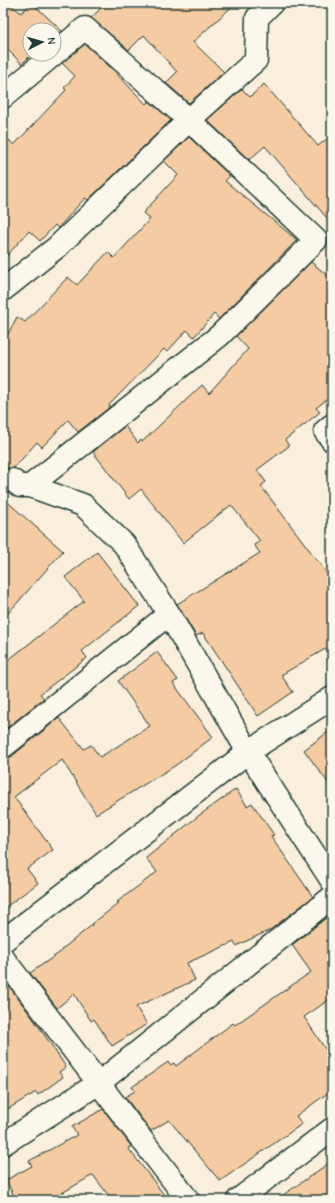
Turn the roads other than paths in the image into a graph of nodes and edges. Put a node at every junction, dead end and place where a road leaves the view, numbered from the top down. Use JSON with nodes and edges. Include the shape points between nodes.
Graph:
{"nodes":[{"id":1,"x":272,"y":3,"type":"edge"},
{"id":2,"x":62,"y":47,"type":"edge"},
{"id":3,"x":45,"y":62,"type":"edge"},
{"id":4,"x":3,"y":97,"type":"edge"},
{"id":5,"x":189,"y":120,"type":"junction"},
{"id":6,"x":3,"y":290,"type":"edge"},
{"id":7,"x":332,"y":425,"type":"edge"},
{"id":8,"x":332,"y":440,"type":"edge"},
{"id":9,"x":169,"y":614,"type":"junction"},
{"id":10,"x":332,"y":698,"type":"edge"},
{"id":11,"x":3,"y":746,"type":"edge"},
{"id":12,"x":248,"y":752,"type":"junction"},
{"id":13,"x":332,"y":881,"type":"edge"},
{"id":14,"x":332,"y":897,"type":"edge"},
{"id":15,"x":3,"y":941,"type":"edge"},
{"id":16,"x":3,"y":958,"type":"edge"},
{"id":17,"x":99,"y":1083,"type":"junction"},
{"id":18,"x":332,"y":1129,"type":"edge"},
{"id":19,"x":3,"y":1144,"type":"edge"},
{"id":20,"x":188,"y":1200,"type":"edge"},
{"id":21,"x":238,"y":1200,"type":"edge"}],
"edges":[{"from":1,"to":5,"type":"street","via":[[257,18],[256,60]]},
{"from":2,"to":5,"type":"street","via":[[84,28]]},
{"from":3,"to":4,"type":"street"},
{"from":5,"to":6,"type":"street","via":[[57,247]]},
{"from":5,"to":9,"type":"street","via":[[316,240],[219,336],[21,483],[83,505],[124,544]]},
{"from":7,"to":8,"type":"street","via":[[325,431]]},
{"from":9,"to":11,"type":"street"},
{"from":9,"to":12,"type":"street"},
{"from":10,"to":12,"type":"street"},
{"from":12,"to":13,"type":"street"},
{"from":12,"to":15,"type":"street"},
{"from":14,"to":17,"type":"street"},
{"from":16,"to":17,"type":"street"},
{"from":17,"to":19,"type":"street"},
{"from":17,"to":20,"type":"street"},
{"from":18,"to":21,"type":"street"}]}
